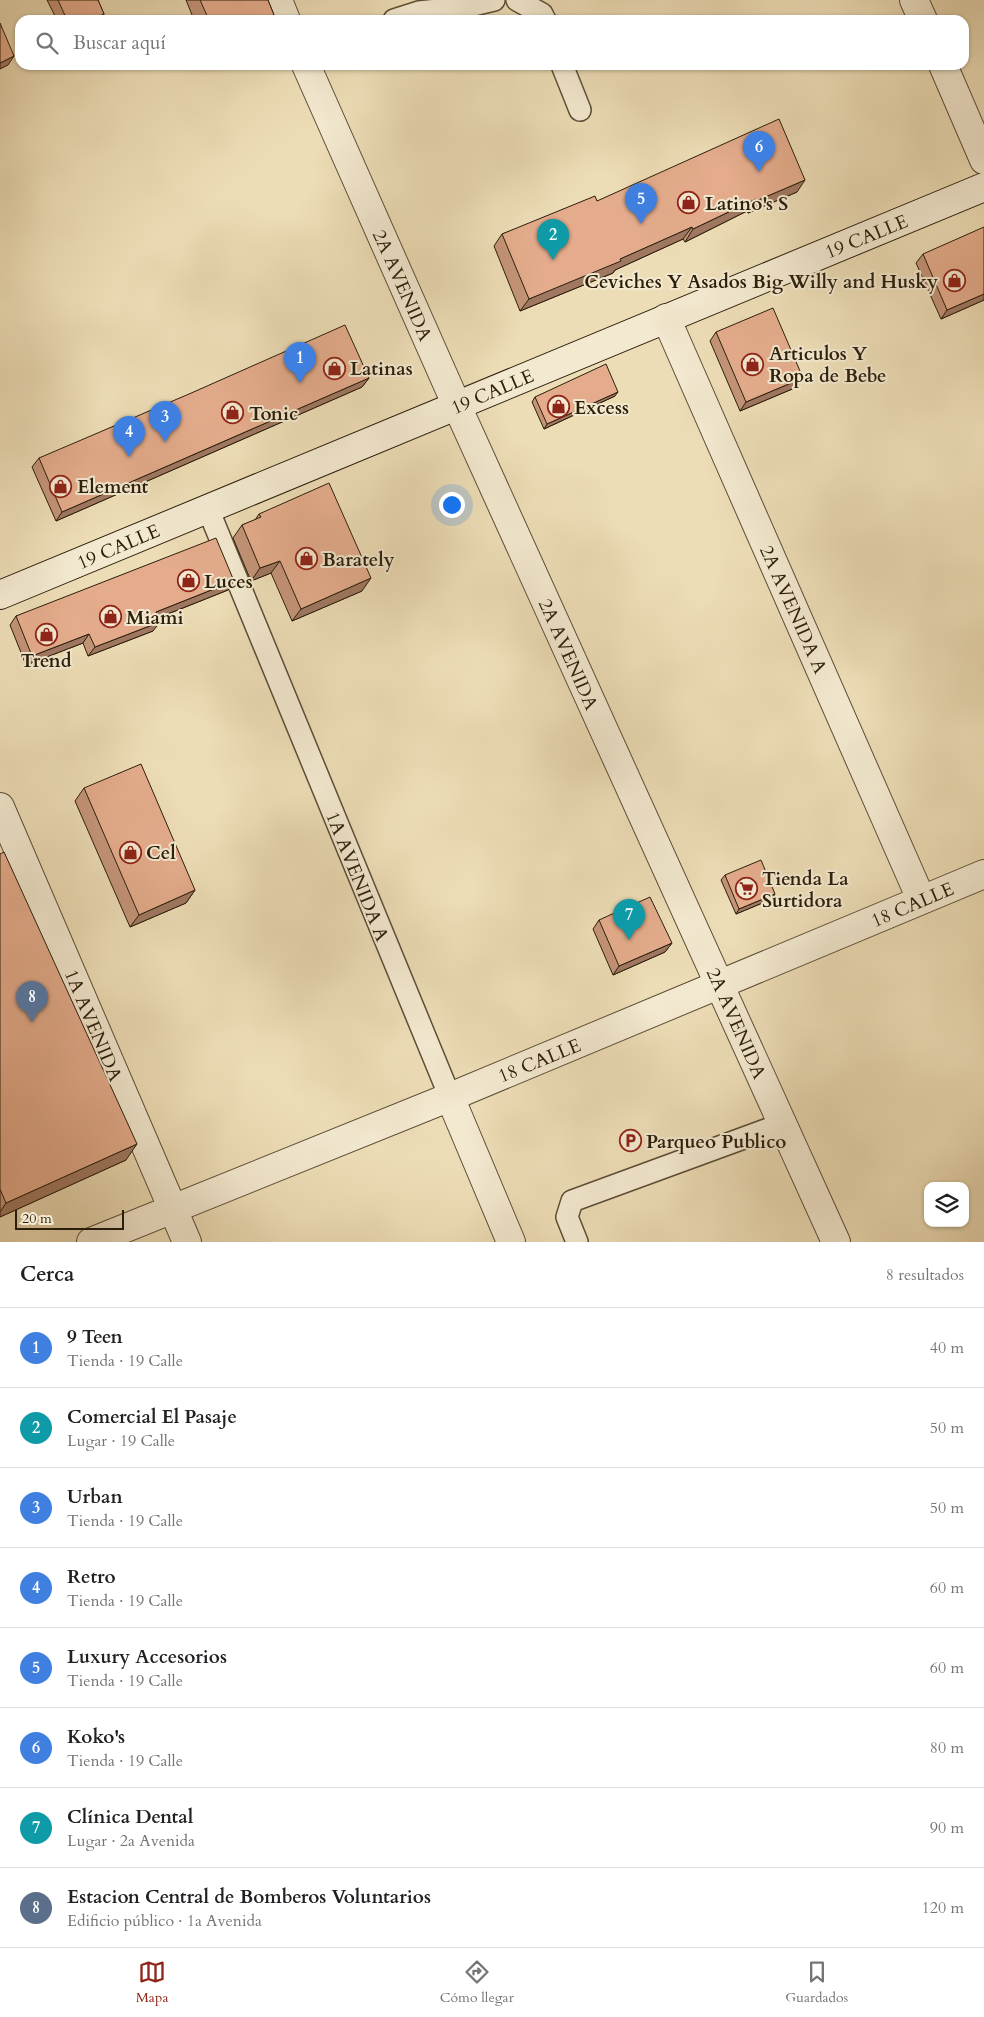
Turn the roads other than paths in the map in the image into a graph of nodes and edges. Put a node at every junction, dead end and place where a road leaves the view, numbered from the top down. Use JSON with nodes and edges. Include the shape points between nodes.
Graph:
{"nodes":[{"id":1,"x":278,"y":0,"type":"edge"},
{"id":2,"x":494,"y":0,"type":"edge"},
{"id":3,"x":517,"y":0,"type":"edge"},
{"id":4,"x":914,"y":0,"type":"edge"},
{"id":5,"x":284,"y":15,"type":"edge"},
{"id":6,"x":410,"y":15,"type":"edge"},
{"id":7,"x":542,"y":15,"type":"edge"},
{"id":8,"x":921,"y":15,"type":"edge"},
{"id":9,"x":308,"y":70,"type":"edge"},
{"id":10,"x":564,"y":70,"type":"edge"},
{"id":11,"x":945,"y":70,"type":"edge"},
{"id":12,"x":580,"y":110,"type":"dead end"},
{"id":13,"x":984,"y":160,"type":"edge"},
{"id":14,"x":984,"y":187,"type":"edge"},
{"id":15,"x":666,"y":318,"type":"junction"},
{"id":16,"x":456,"y":406,"type":"junction"},
{"id":17,"x":208,"y":509,"type":"junction"},
{"id":18,"x":0,"y":595,"type":"edge"},
{"id":19,"x":0,"y":807,"type":"edge"},
{"id":20,"x":984,"y":874,"type":"edge"},
{"id":21,"x":922,"y":899,"type":"junction"},
{"id":22,"x":720,"y":986,"type":"junction"},
{"id":23,"x":450,"y":1097,"type":"junction"},
{"id":24,"x":782,"y":1124,"type":"junction"},
{"id":25,"x":173,"y":1209,"type":"junction"},
{"id":26,"x":91,"y":1242,"type":"edge"},
{"id":27,"x":187,"y":1242,"type":"edge"},
{"id":28,"x":511,"y":1242,"type":"edge"},
{"id":29,"x":577,"y":1242,"type":"edge"},
{"id":30,"x":836,"y":1242,"type":"edge"}],
"edges":[{"from":1,"to":5,"type":"street"},
{"from":2,"to":6,"type":"lane"},
{"from":3,"to":7,"type":"lane"},
{"from":4,"to":8,"type":"street"},
{"from":9,"to":16,"type":"street","name":"2A AVENIDA"},
{"from":10,"to":12,"type":"lane"},
{"from":11,"to":13,"type":"street"},
{"from":14,"to":15,"type":"street","name":"19 CALLE"},
{"from":15,"to":16,"type":"street","name":"19 CALLE"},
{"from":15,"to":21,"type":"street","name":"2A AVENIDA A"},
{"from":16,"to":17,"type":"street","name":"19 CALLE"},
{"from":16,"to":22,"type":"street","name":"2A AVENIDA"},
{"from":17,"to":18,"type":"street","name":"19 CALLE"},
{"from":17,"to":23,"type":"lane","name":"1A AVENIDA A"},
{"from":19,"to":25,"type":"street","name":"1A AVENIDA"},
{"from":20,"to":21,"type":"street","name":"18 CALLE"},
{"from":21,"to":22,"type":"street","name":"18 CALLE"},
{"from":22,"to":23,"type":"street","name":"18 CALLE"},
{"from":22,"to":24,"type":"street","name":"2A AVENIDA"},
{"from":23,"to":25,"type":"street","name":"18 CALLE"},
{"from":23,"to":28,"type":"street","name":"1A AVENIDA A"},
{"from":24,"to":29,"type":"lane","via":[[572,1201],[567,1217]]},
{"from":24,"to":30,"type":"street","name":"2A AVENIDA"},
{"from":25,"to":26,"type":"street","name":"18 CALLE"},
{"from":25,"to":27,"type":"street","name":"1A AVENIDA"}]}
